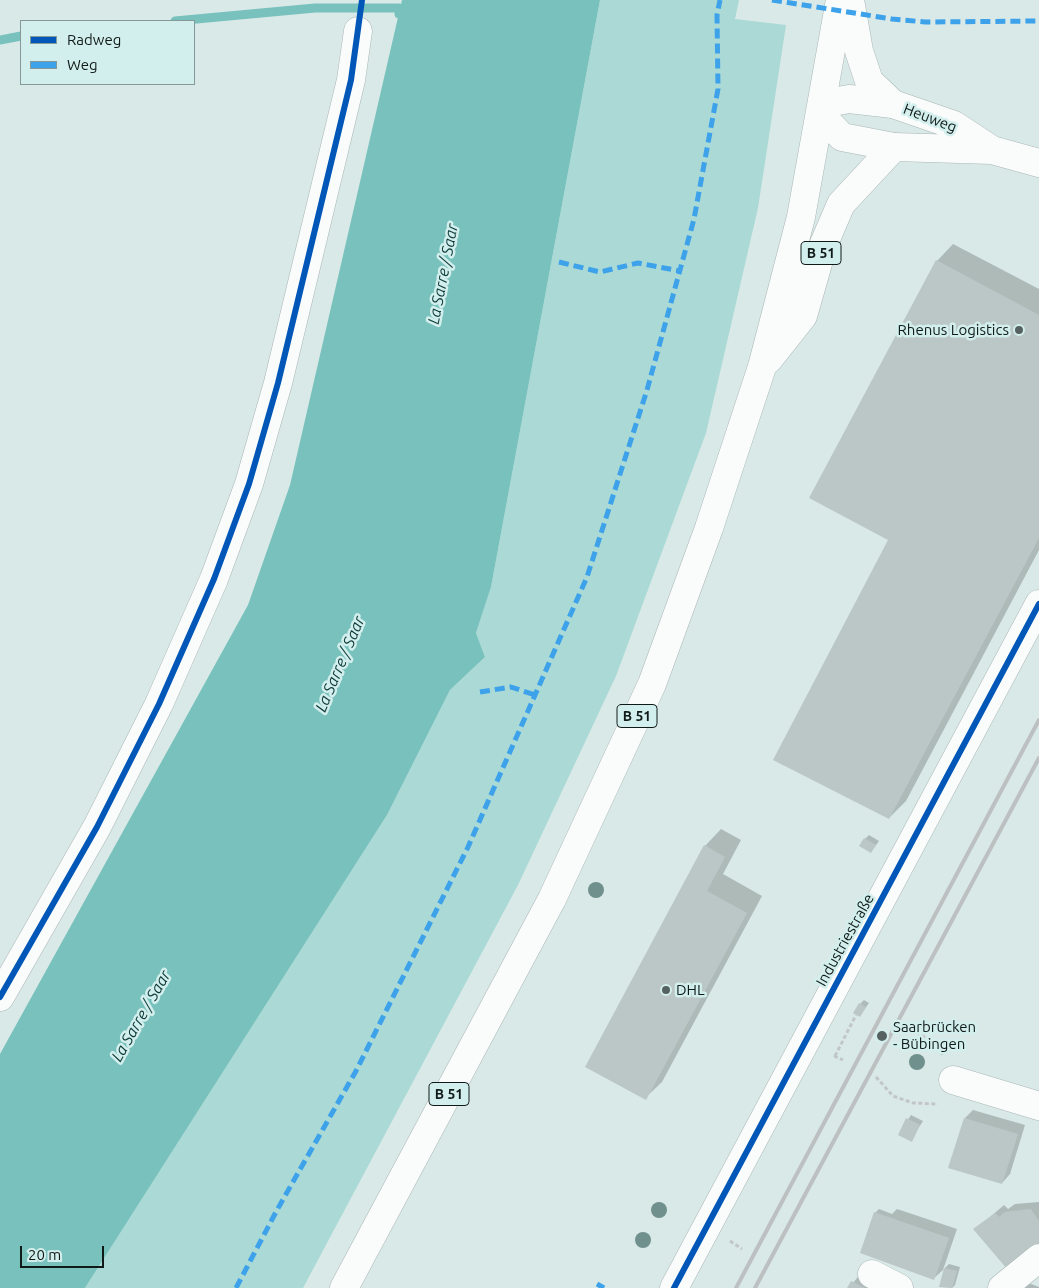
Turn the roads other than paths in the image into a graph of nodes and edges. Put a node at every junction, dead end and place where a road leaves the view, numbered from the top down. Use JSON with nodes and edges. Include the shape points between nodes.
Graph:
{"nodes":[{"id":1,"x":840,"y":0,"type":"edge"},
{"id":2,"x":850,"y":0,"type":"edge"},
{"id":3,"x":358,"y":31,"type":"dead end"},
{"id":4,"x":893,"y":104,"type":"junction"},
{"id":5,"x":821,"y":109,"type":"junction"},
{"id":6,"x":894,"y":147,"type":"junction"},
{"id":7,"x":992,"y":150,"type":"junction"},
{"id":8,"x":1039,"y":163,"type":"edge"},
{"id":9,"x":762,"y":367,"type":"junction"},
{"id":10,"x":1039,"y":604,"type":"edge"},
{"id":11,"x":0,"y":997,"type":"edge"},
{"id":12,"x":953,"y":1080,"type":"road end"},
{"id":13,"x":1039,"y":1106,"type":"edge"},
{"id":14,"x":1039,"y":1258,"type":"edge"},
{"id":15,"x":872,"y":1274,"type":"dead end"},
{"id":16,"x":344,"y":1288,"type":"edge"},
{"id":17,"x":674,"y":1288,"type":"edge"},
{"id":18,"x":899,"y":1288,"type":"edge"},
{"id":19,"x":1002,"y":1288,"type":"edge"}],
"edges":[{"from":1,"to":5,"type":"main road","number":"B 51"},
{"from":2,"to":4,"type":"main road","via":[[859,51],[869,81]]},
{"from":3,"to":11,"type":"main road","via":[[351,80],[278,383],[249,484],[221,561],[159,704],[97,827]]},
{"from":4,"to":5,"type":"main road","via":[[849,99]]},
{"from":4,"to":7,"type":"main road","name":"Heuweg","via":[[954,125]]},
{"from":5,"to":6,"type":"main road","name":"Heuweg","via":[[842,137]]},
{"from":5,"to":9,"type":"main road","number":"B 51","via":[[801,217]]},
{"from":6,"to":7,"type":"main road","name":"Heuweg"},
{"from":6,"to":9,"type":"main road","number":"B 51","via":[[841,204],[823,246],[803,316]]},
{"from":7,"to":8,"type":"main road","name":"Heuweg"},
{"from":9,"to":16,"type":"main road","number":"B 51","via":[[686,593],[652,684],[615,767],[552,899]]},
{"from":10,"to":17,"type":"main road","name":"Industriestraße"},
{"from":12,"to":13,"type":"main road"},
{"from":14,"to":19,"type":"main road"},
{"from":15,"to":18,"type":"main road"}]}
